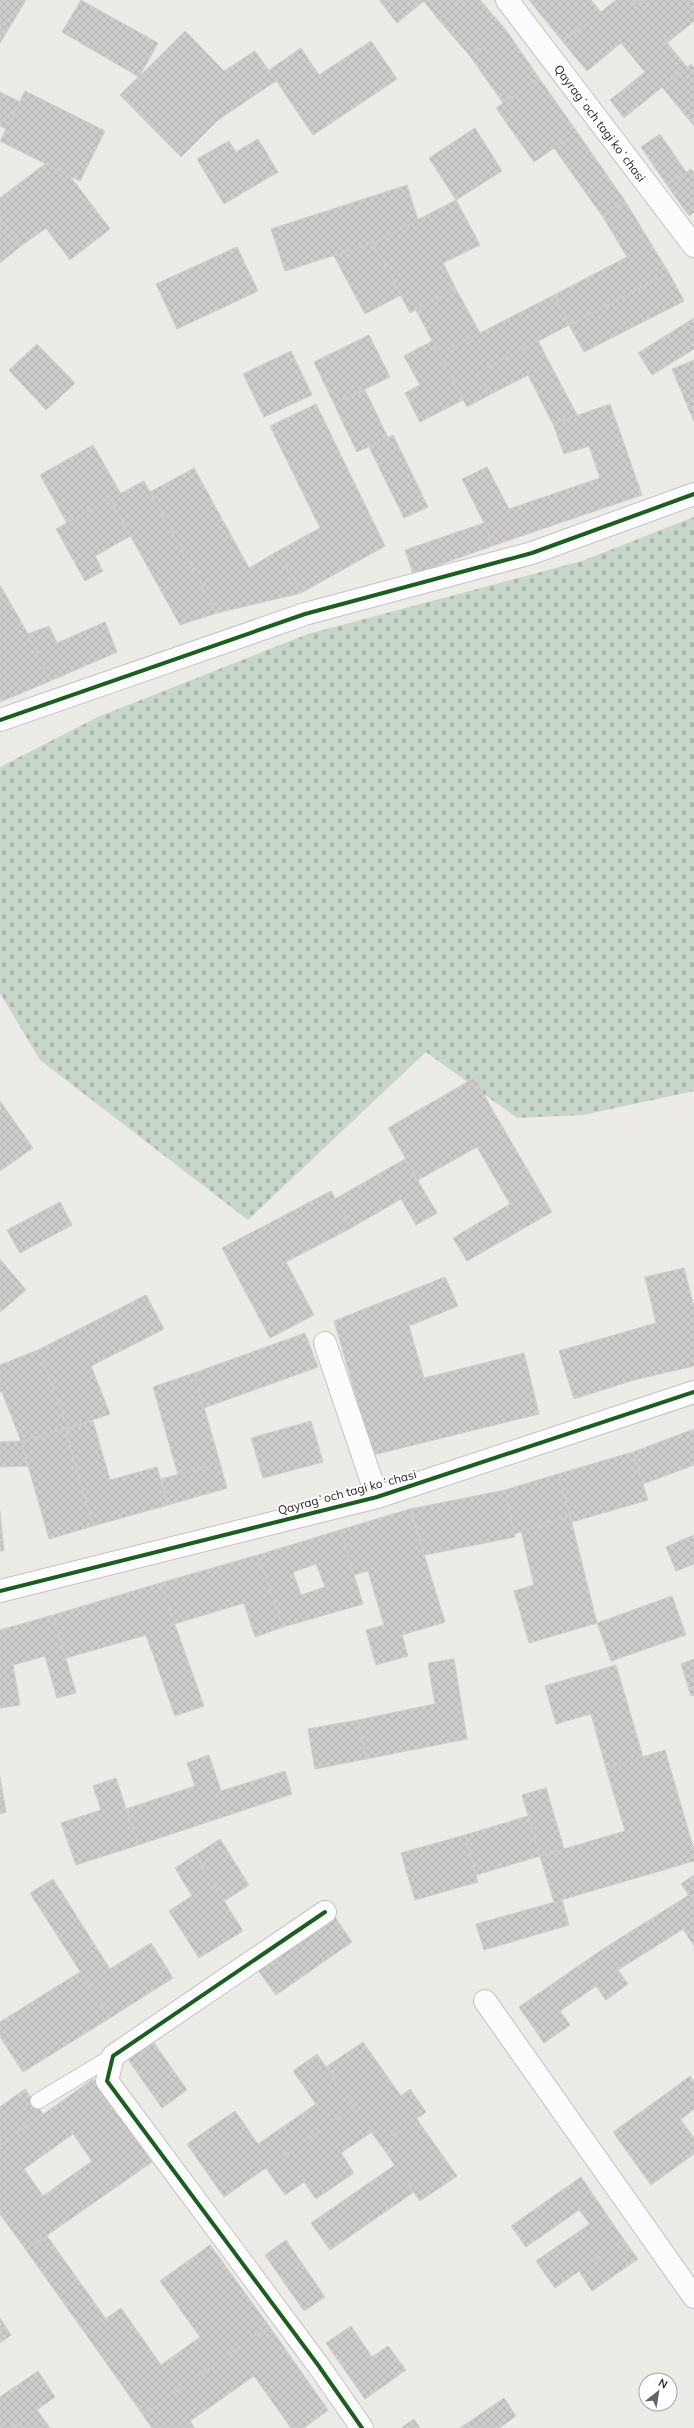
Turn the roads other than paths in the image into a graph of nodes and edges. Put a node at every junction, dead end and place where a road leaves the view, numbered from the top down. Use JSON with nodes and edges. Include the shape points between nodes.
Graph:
{"nodes":[{"id":1,"x":507,"y":0,"type":"edge"},
{"id":2,"x":694,"y":246,"type":"edge"},
{"id":3,"x":694,"y":494,"type":"edge"},
{"id":4,"x":0,"y":720,"type":"edge"},
{"id":5,"x":325,"y":1343,"type":"dead end"},
{"id":6,"x":694,"y":1392,"type":"edge"},
{"id":7,"x":377,"y":1497,"type":"junction"},
{"id":8,"x":0,"y":1592,"type":"edge"},
{"id":9,"x":325,"y":1912,"type":"dead end"},
{"id":10,"x":485,"y":2001,"type":"dead end"},
{"id":11,"x":113,"y":2056,"type":"junction"},
{"id":12,"x":38,"y":2101,"type":"dead end"},
{"id":13,"x":694,"y":2297,"type":"edge"},
{"id":14,"x":362,"y":2428,"type":"edge"}],
"edges":[{"from":1,"to":2,"type":"street","name":"Qayragʻoch tagi koʻchasi"},
{"from":3,"to":4,"type":"street","via":[[532,553],[305,614]]},
{"from":5,"to":7,"type":"street"},
{"from":6,"to":7,"type":"street","name":"Qayragʻoch tagi koʻchasi"},
{"from":7,"to":8,"type":"street","name":"Qayragʻoch tagi koʻchasi"},
{"from":9,"to":11,"type":"street"},
{"from":10,"to":13,"type":"street"},
{"from":11,"to":12,"type":"lane"},
{"from":11,"to":14,"type":"street","via":[[107,2081]]}]}
